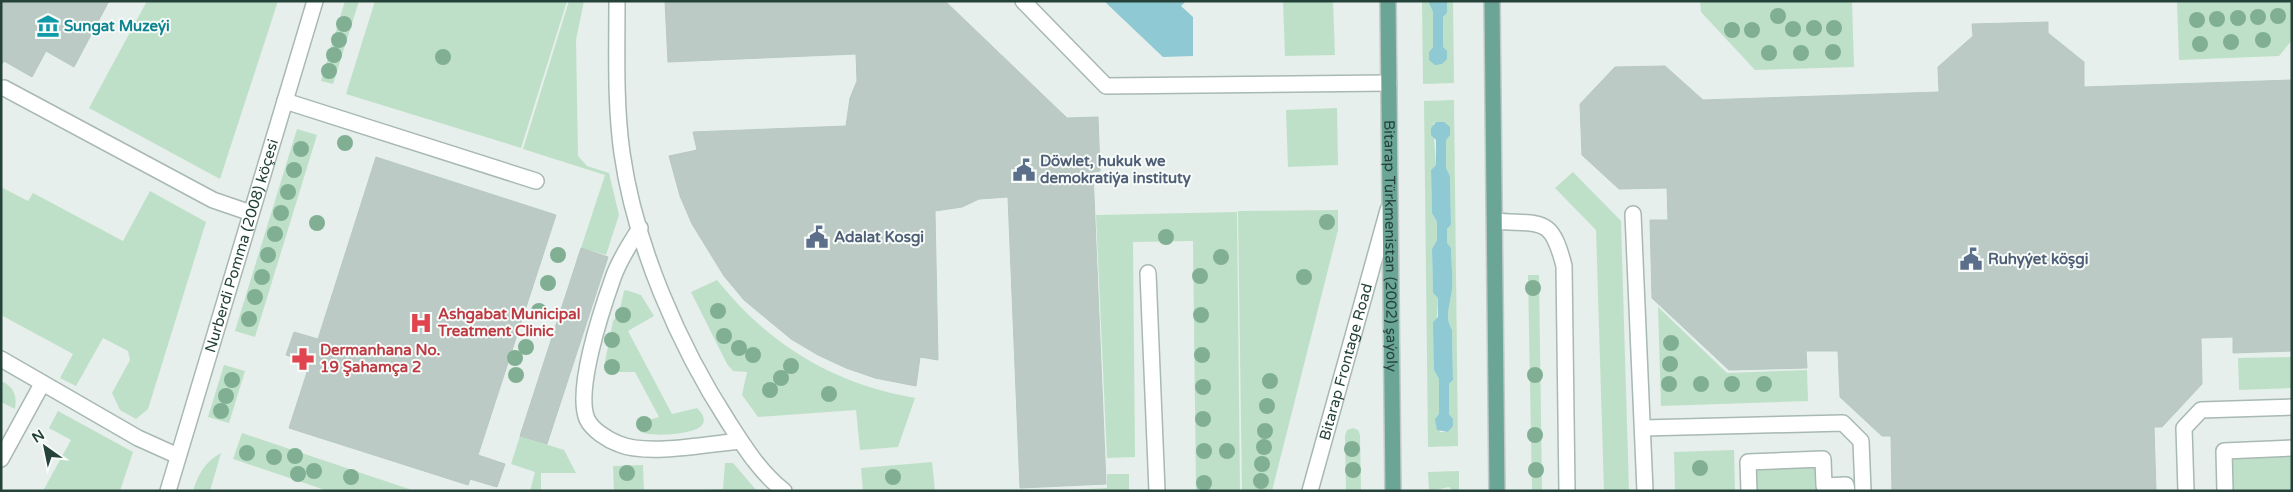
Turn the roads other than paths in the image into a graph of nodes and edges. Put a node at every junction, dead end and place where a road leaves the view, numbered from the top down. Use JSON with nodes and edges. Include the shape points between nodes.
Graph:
{"nodes":[{"id":1,"x":315,"y":1,"type":"edge"},
{"id":2,"x":617,"y":1,"type":"edge"},
{"id":3,"x":1024,"y":1,"type":"edge"},
{"id":4,"x":1388,"y":1,"type":"edge"},
{"id":5,"x":1492,"y":1,"type":"edge"},
{"id":6,"x":1389,"y":83,"type":"junction"},
{"id":7,"x":4,"y":88,"type":"dead end"},
{"id":8,"x":285,"y":101,"type":"junction"},
{"id":9,"x":536,"y":181,"type":"dead end"},
{"id":10,"x":1390,"y":204,"type":"junction"},
{"id":11,"x":251,"y":213,"type":"junction"},
{"id":12,"x":1633,"y":214,"type":"dead end"},
{"id":13,"x":1495,"y":221,"type":"junction"},
{"id":14,"x":640,"y":228,"type":"junction"},
{"id":15,"x":1148,"y":273,"type":"dead end"},
{"id":16,"x":1,"y":360,"type":"edge"},
{"id":17,"x":42,"y":384,"type":"junction"},
{"id":18,"x":2292,"y":407,"type":"edge"},
{"id":19,"x":1642,"y":428,"type":"junction"},
{"id":20,"x":740,"y":442,"type":"junction"},
{"id":21,"x":2292,"y":448,"type":"edge"},
{"id":22,"x":178,"y":456,"type":"junction"},
{"id":23,"x":1,"y":459,"type":"edge"},
{"id":24,"x":168,"y":491,"type":"edge"},
{"id":25,"x":784,"y":491,"type":"edge"},
{"id":26,"x":1157,"y":491,"type":"edge"},
{"id":27,"x":1310,"y":491,"type":"edge"},
{"id":28,"x":1393,"y":491,"type":"edge"},
{"id":29,"x":1498,"y":491,"type":"edge"},
{"id":30,"x":1567,"y":491,"type":"edge"},
{"id":31,"x":1645,"y":491,"type":"edge"},
{"id":32,"x":1749,"y":491,"type":"edge"},
{"id":33,"x":1847,"y":491,"type":"edge"},
{"id":34,"x":1863,"y":491,"type":"edge"},
{"id":35,"x":2186,"y":491,"type":"edge"},
{"id":36,"x":2225,"y":491,"type":"edge"}],
"edges":[{"from":1,"to":8,"type":"street","name":"Nurberdi Pomma (2008) köçesi"},
{"from":2,"to":14,"type":"street","via":[[617,110],[622,155]]},
{"from":3,"to":6,"type":"street","via":[[1106,86]]},
{"from":4,"to":6,"type":"main road","name":"Bitarap Türkmenistan (2002) şaýoly"},
{"from":5,"to":13,"type":"main road"},
{"from":6,"to":10,"type":"main road","name":"Bitarap Türkmenistan (2002) şaýoly"},
{"from":7,"to":11,"type":"street","via":[[213,200]]},
{"from":8,"to":9,"type":"street"},
{"from":8,"to":11,"type":"street","name":"Nurberdi Pomma (2008) köçesi"},
{"from":10,"to":27,"type":"street","name":"Bitarap Frontage Road"},
{"from":10,"to":28,"type":"main road","name":"Bitarap Türkmenistan (2002) şaýoly"},
{"from":11,"to":22,"type":"street","name":"Nurberdi Pomma (2008) köçesi"},
{"from":12,"to":19,"type":"street"},
{"from":13,"to":29,"type":"main road"},
{"from":13,"to":30,"type":"street","via":[[1545,225],[1559,246],[1564,266]]},
{"from":14,"to":20,"type":"street","via":[[666,305],[686,348]]},
{"from":14,"to":20,"type":"street","via":[[613,277],[586,373],[583,404],[587,420],[594,430],[619,444],[644,450]]},
{"from":15,"to":26,"type":"street"},
{"from":16,"to":17,"type":"street"},
{"from":17,"to":22,"type":"street","via":[[138,438]]},
{"from":17,"to":23,"type":"street"},
{"from":18,"to":35,"type":"street","via":[[2201,410],[2184,428]]},
{"from":19,"to":31,"type":"street"},
{"from":19,"to":34,"type":"street","via":[[1842,423],[1862,441]]},
{"from":20,"to":25,"type":"street","via":[[759,468]]},
{"from":21,"to":36,"type":"street","via":[[2224,451]]},
{"from":22,"to":24,"type":"street","name":"Nurberdi Pomma (2008) köçesi"},
{"from":32,"to":33,"type":"street","via":[[1748,462],[1823,459],[1824,486],[1846,485]]}]}
